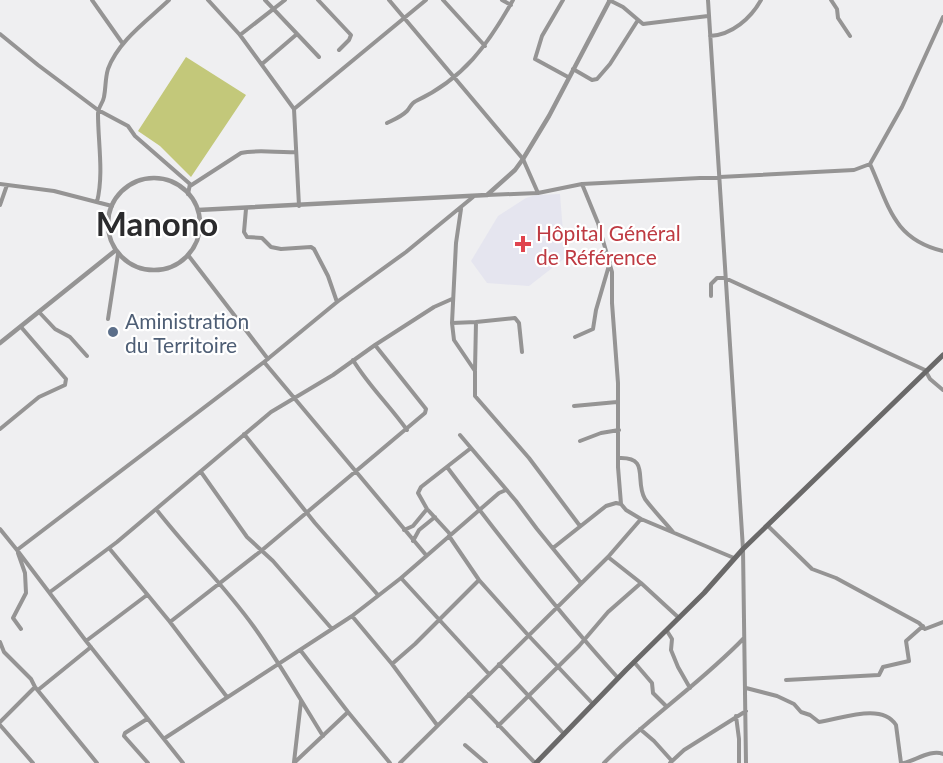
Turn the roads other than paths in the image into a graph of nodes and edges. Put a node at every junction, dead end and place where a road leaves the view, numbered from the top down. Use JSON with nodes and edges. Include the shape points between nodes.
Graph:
{"nodes":[{"id":1,"x":92,"y":0,"type":"edge"},
{"id":2,"x":169,"y":0,"type":"edge"},
{"id":3,"x":208,"y":0,"type":"edge"},
{"id":4,"x":265,"y":0,"type":"edge"},
{"id":5,"x":285,"y":0,"type":"edge"},
{"id":6,"x":318,"y":0,"type":"edge"},
{"id":7,"x":389,"y":0,"type":"edge"},
{"id":8,"x":426,"y":0,"type":"edge"},
{"id":9,"x":443,"y":0,"type":"edge"},
{"id":10,"x":502,"y":0,"type":"edge"},
{"id":11,"x":513,"y":0,"type":"edge"},
{"id":12,"x":563,"y":0,"type":"edge"},
{"id":13,"x":610,"y":0,"type":"edge"},
{"id":14,"x":708,"y":0,"type":"edge"},
{"id":15,"x":761,"y":0,"type":"edge"},
{"id":16,"x":831,"y":0,"type":"edge"},
{"id":17,"x":511,"y":5,"type":"junction"},
{"id":18,"x":274,"y":8,"type":"junction"},
{"id":19,"x":708,"y":16,"type":"junction"},
{"id":20,"x":403,"y":17,"type":"junction"},
{"id":21,"x":943,"y":17,"type":"edge"},
{"id":22,"x":638,"y":20,"type":"junction"},
{"id":23,"x":0,"y":34,"type":"edge"},
{"id":24,"x":297,"y":34,"type":"junction"},
{"id":25,"x":240,"y":35,"type":"junction"},
{"id":26,"x":710,"y":36,"type":"junction"},
{"id":27,"x":850,"y":36,"type":"dead end"},
{"id":28,"x":123,"y":44,"type":"junction"},
{"id":29,"x":485,"y":46,"type":"junction"},
{"id":30,"x":339,"y":50,"type":"dead end"},
{"id":31,"x":319,"y":57,"type":"dead end"},
{"id":32,"x":262,"y":64,"type":"junction"},
{"id":33,"x":573,"y":69,"type":"junction"},
{"id":34,"x":454,"y":77,"type":"junction"},
{"id":35,"x":568,"y":77,"type":"junction"},
{"id":36,"x":294,"y":109,"type":"junction"},
{"id":37,"x":98,"y":110,"type":"junction"},
{"id":38,"x":387,"y":123,"type":"dead end"},
{"id":39,"x":296,"y":152,"type":"junction"},
{"id":40,"x":523,"y":159,"type":"junction"},
{"id":41,"x":870,"y":164,"type":"junction"},
{"id":42,"x":719,"y":176,"type":"junction"},
{"id":43,"x":0,"y":184,"type":"edge"},
{"id":44,"x":582,"y":184,"type":"junction"},
{"id":45,"x":7,"y":185,"type":"junction"},
{"id":46,"x":190,"y":186,"type":"junction"},
{"id":47,"x":538,"y":193,"type":"junction"},
{"id":48,"x":188,"y":194,"type":"junction"},
{"id":49,"x":488,"y":195,"type":"junction"},
{"id":50,"x":473,"y":197,"type":"junction"},
{"id":51,"x":97,"y":202,"type":"junction"},
{"id":52,"x":0,"y":205,"type":"edge"},
{"id":53,"x":112,"y":206,"type":"junction"},
{"id":54,"x":299,"y":207,"type":"junction"},
{"id":55,"x":246,"y":208,"type":"junction"},
{"id":56,"x":461,"y":208,"type":"junction"},
{"id":57,"x":198,"y":210,"type":"junction"},
{"id":58,"x":943,"y":251,"type":"edge"},
{"id":59,"x":117,"y":252,"type":"junction"},
{"id":60,"x":188,"y":255,"type":"junction"},
{"id":61,"x":610,"y":261,"type":"junction"},
{"id":62,"x":725,"y":278,"type":"junction"},
{"id":63,"x":711,"y":296,"type":"dead end"},
{"id":64,"x":452,"y":299,"type":"junction"},
{"id":65,"x":337,"y":302,"type":"junction"},
{"id":66,"x":39,"y":312,"type":"junction"},
{"id":67,"x":108,"y":320,"type":"dead end"},
{"id":68,"x":476,"y":322,"type":"junction"},
{"id":69,"x":452,"y":323,"type":"junction"},
{"id":70,"x":21,"y":327,"type":"junction"},
{"id":71,"x":575,"y":337,"type":"dead end"},
{"id":72,"x":0,"y":343,"type":"edge"},
{"id":73,"x":375,"y":345,"type":"junction"},
{"id":74,"x":522,"y":352,"type":"dead end"},
{"id":75,"x":943,"y":355,"type":"edge"},
{"id":76,"x":87,"y":356,"type":"dead end"},
{"id":77,"x":353,"y":360,"type":"junction"},
{"id":78,"x":266,"y":361,"type":"junction"},
{"id":79,"x":925,"y":370,"type":"junction"},
{"id":80,"x":475,"y":371,"type":"junction"},
{"id":81,"x":943,"y":390,"type":"edge"},
{"id":82,"x":294,"y":396,"type":"junction"},
{"id":83,"x":619,"y":399,"type":"junction"},
{"id":84,"x":574,"y":406,"type":"dead end"},
{"id":85,"x":0,"y":429,"type":"edge"},
{"id":86,"x":406,"y":430,"type":"junction"},
{"id":87,"x":619,"y":430,"type":"junction"},
{"id":88,"x":244,"y":434,"type":"junction"},
{"id":89,"x":460,"y":435,"type":"dead end"},
{"id":90,"x":580,"y":441,"type":"dead end"},
{"id":91,"x":471,"y":448,"type":"junction"},
{"id":92,"x":618,"y":458,"type":"junction"},
{"id":93,"x":447,"y":467,"type":"junction"},
{"id":94,"x":201,"y":472,"type":"junction"},
{"id":95,"x":356,"y":472,"type":"junction"},
{"id":96,"x":506,"y":490,"type":"junction"},
{"id":97,"x":621,"y":504,"type":"junction"},
{"id":98,"x":156,"y":509,"type":"junction"},
{"id":99,"x":427,"y":509,"type":"junction"},
{"id":100,"x":480,"y":510,"type":"junction"},
{"id":101,"x":306,"y":511,"type":"junction"},
{"id":102,"x":435,"y":517,"type":"junction"},
{"id":103,"x":641,"y":519,"type":"junction"},
{"id":104,"x":580,"y":526,"type":"junction"},
{"id":105,"x":768,"y":526,"type":"junction"},
{"id":106,"x":0,"y":529,"type":"edge"},
{"id":107,"x":404,"y":530,"type":"junction"},
{"id":108,"x":674,"y":533,"type":"junction"},
{"id":109,"x":449,"y":535,"type":"junction"},
{"id":110,"x":414,"y":541,"type":"junction"},
{"id":111,"x":109,"y":548,"type":"junction"},
{"id":112,"x":553,"y":548,"type":"junction"},
{"id":113,"x":743,"y":549,"type":"junction"},
{"id":114,"x":17,"y":550,"type":"junction"},
{"id":115,"x":261,"y":551,"type":"junction"},
{"id":116,"x":426,"y":555,"type":"junction"},
{"id":117,"x":608,"y":557,"type":"junction"},
{"id":118,"x":735,"y":558,"type":"junction"},
{"id":119,"x":401,"y":578,"type":"junction"},
{"id":120,"x":479,"y":580,"type":"junction"},
{"id":121,"x":641,"y":582,"type":"junction"},
{"id":122,"x":219,"y":583,"type":"junction"},
{"id":123,"x":582,"y":583,"type":"junction"},
{"id":124,"x":50,"y":592,"type":"junction"},
{"id":125,"x":147,"y":595,"type":"junction"},
{"id":126,"x":378,"y":595,"type":"junction"},
{"id":127,"x":556,"y":608,"type":"junction"},
{"id":128,"x":352,"y":616,"type":"junction"},
{"id":129,"x":679,"y":618,"type":"junction"},
{"id":130,"x":440,"y":619,"type":"junction"},
{"id":131,"x":170,"y":622,"type":"junction"},
{"id":132,"x":943,"y":622,"type":"edge"},
{"id":133,"x":923,"y":627,"type":"junction"},
{"id":134,"x":21,"y":629,"type":"dead end"},
{"id":135,"x":332,"y":629,"type":"junction"},
{"id":136,"x":667,"y":631,"type":"junction"},
{"id":137,"x":528,"y":635,"type":"junction"},
{"id":138,"x":744,"y":638,"type":"junction"},
{"id":139,"x":86,"y":641,"type":"junction"},
{"id":140,"x":584,"y":641,"type":"junction"},
{"id":141,"x":0,"y":642,"type":"edge"},
{"id":142,"x":91,"y":647,"type":"junction"},
{"id":143,"x":301,"y":651,"type":"junction"},
{"id":144,"x":634,"y":662,"type":"junction"},
{"id":145,"x":280,"y":664,"type":"junction"},
{"id":146,"x":392,"y":664,"type":"junction"},
{"id":147,"x":499,"y":664,"type":"junction"},
{"id":148,"x":558,"y":666,"type":"junction"},
{"id":149,"x":489,"y":674,"type":"junction"},
{"id":150,"x":618,"y":678,"type":"junction"},
{"id":151,"x":786,"y":680,"type":"dead end"},
{"id":152,"x":36,"y":688,"type":"junction"},
{"id":153,"x":690,"y":688,"type":"junction"},
{"id":154,"x":746,"y":688,"type":"junction"},
{"id":155,"x":468,"y":694,"type":"junction"},
{"id":156,"x":528,"y":696,"type":"junction"},
{"id":157,"x":227,"y":698,"type":"junction"},
{"id":158,"x":301,"y":700,"type":"junction"},
{"id":159,"x":593,"y":704,"type":"junction"},
{"id":160,"x":666,"y":706,"type":"junction"},
{"id":161,"x":746,"y":711,"type":"junction"},
{"id":162,"x":348,"y":712,"type":"junction"},
{"id":163,"x":736,"y":716,"type":"junction"},
{"id":164,"x":147,"y":719,"type":"junction"},
{"id":165,"x":0,"y":723,"type":"edge"},
{"id":166,"x":437,"y":725,"type":"junction"},
{"id":167,"x":498,"y":726,"type":"junction"},
{"id":168,"x":640,"y":729,"type":"junction"},
{"id":169,"x":564,"y":734,"type":"junction"},
{"id":170,"x":323,"y":736,"type":"junction"},
{"id":171,"x":165,"y":738,"type":"junction"},
{"id":172,"x":465,"y":745,"type":"dead end"},
{"id":173,"x":943,"y":754,"type":"edge"},
{"id":174,"x":677,"y":755,"type":"junction"},
{"id":175,"x":680,"y":761,"type":"dead end"},
{"id":176,"x":671,"y":762,"type":"edge"},
{"id":177,"x":33,"y":763,"type":"edge"},
{"id":178,"x":97,"y":763,"type":"edge"},
{"id":179,"x":148,"y":763,"type":"edge"},
{"id":180,"x":183,"y":763,"type":"edge"},
{"id":181,"x":294,"y":763,"type":"edge"},
{"id":182,"x":390,"y":763,"type":"edge"},
{"id":183,"x":400,"y":763,"type":"edge"},
{"id":184,"x":486,"y":763,"type":"edge"},
{"id":185,"x":536,"y":763,"type":"edge"},
{"id":186,"x":604,"y":763,"type":"edge"},
{"id":187,"x":739,"y":763,"type":"edge"},
{"id":188,"x":746,"y":763,"type":"edge"},
{"id":189,"x":903,"y":763,"type":"edge"}],
"edges":[{"from":1,"to":28,"type":"street"},
{"from":2,"to":28,"type":"street"},
{"from":3,"to":25,"type":"street"},
{"from":4,"to":18,"type":"street"},
{"from":5,"to":18,"type":"street"},
{"from":6,"to":30,"type":"street","via":[[351,35]]},
{"from":7,"to":20,"type":"street"},
{"from":8,"to":20,"type":"street"},
{"from":9,"to":29,"type":"street"},
{"from":10,"to":17,"type":"street"},
{"from":11,"to":17,"type":"street"},
{"from":12,"to":35,"type":"street","via":[[542,36],[535,59]]},
{"from":13,"to":22,"type":"street"},
{"from":13,"to":33,"type":"street"},
{"from":14,"to":19,"type":"street"},
{"from":15,"to":26,"type":"street","via":[[751,15],[727,33]]},
{"from":16,"to":27,"type":"street"},
{"from":17,"to":29,"type":"street"},
{"from":18,"to":24,"type":"street"},
{"from":18,"to":25,"type":"street"},
{"from":19,"to":22,"type":"street","via":[[649,24]]},
{"from":19,"to":26,"type":"street"},
{"from":20,"to":34,"type":"street"},
{"from":20,"to":36,"type":"street"},
{"from":21,"to":41,"type":"street","via":[[902,107]]},
{"from":22,"to":33,"type":"street","via":[[597,79]]},
{"from":23,"to":37,"type":"street"},
{"from":24,"to":31,"type":"street"},
{"from":24,"to":32,"type":"street"},
{"from":25,"to":32,"type":"street"},
{"from":26,"to":42,"type":"street"},
{"from":28,"to":37,"type":"street","via":[[108,68],[105,95]]},
{"from":29,"to":34,"type":"street"},
{"from":32,"to":36,"type":"street"},
{"from":33,"to":35,"type":"street"},
{"from":34,"to":38,"type":"street"},
{"from":34,"to":40,"type":"street"},
{"from":35,"to":40,"type":"street"},
{"from":36,"to":39,"type":"street"},
{"from":37,"to":46,"type":"street","via":[[128,126]]},
{"from":37,"to":51,"type":"street","via":[[101,181]]},
{"from":39,"to":46,"type":"street","via":[[241,153]]},
{"from":39,"to":54,"type":"street"},
{"from":40,"to":47,"type":"street"},
{"from":40,"to":49,"type":"street"},
{"from":41,"to":42,"type":"street","via":[[854,170]]},
{"from":41,"to":58,"type":"street","via":[[896,222],[922,245]]},
{"from":42,"to":44,"type":"street"},
{"from":42,"to":62,"type":"street"},
{"from":43,"to":45,"type":"street"},
{"from":44,"to":47,"type":"street"},
{"from":44,"to":61,"type":"street"},
{"from":45,"to":51,"type":"street"},
{"from":45,"to":52,"type":"street"},
{"from":46,"to":48,"type":"street"},
{"from":47,"to":49,"type":"street"},
{"from":48,"to":53,"type":"street","via":[[177,184],[147,179],[127,188]]},
{"from":48,"to":57,"type":"street"},
{"from":49,"to":50,"type":"street"},
{"from":50,"to":54,"type":"street"},
{"from":50,"to":56,"type":"street"},
{"from":51,"to":53,"type":"street"},
{"from":53,"to":59,"type":"street","via":[[109,236]]},
{"from":54,"to":55,"type":"street"},
{"from":55,"to":57,"type":"street"},
{"from":55,"to":65,"type":"street","via":[[247,237],[262,238],[271,247],[281,249],[314,249]]},
{"from":56,"to":64,"type":"street"},
{"from":56,"to":65,"type":"street"},
{"from":57,"to":60,"type":"street","via":[[200,226]]},
{"from":59,"to":60,"type":"street","via":[[130,264],[145,270],[176,265]]},
{"from":59,"to":66,"type":"street"},
{"from":59,"to":67,"type":"street"},
{"from":60,"to":78,"type":"street"},
{"from":61,"to":71,"type":"street","via":[[593,329]]},
{"from":61,"to":83,"type":"street"},
{"from":62,"to":63,"type":"street","via":[[717,278],[711,284]]},
{"from":62,"to":79,"type":"street"},
{"from":62,"to":113,"type":"street"},
{"from":64,"to":69,"type":"street"},
{"from":64,"to":73,"type":"street"},
{"from":65,"to":78,"type":"street"},
{"from":66,"to":70,"type":"street"},
{"from":66,"to":76,"type":"street"},
{"from":68,"to":69,"type":"street"},
{"from":68,"to":74,"type":"street","via":[[515,318]]},
{"from":68,"to":80,"type":"street"},
{"from":69,"to":80,"type":"street","via":[[454,339]]},
{"from":70,"to":72,"type":"street"},
{"from":70,"to":85,"type":"street","via":[[67,382],[39,397]]},
{"from":73,"to":77,"type":"street"},
{"from":73,"to":86,"type":"street","via":[[426,410]]},
{"from":75,"to":79,"type":"main road"},
{"from":77,"to":82,"type":"street"},
{"from":77,"to":86,"type":"street"},
{"from":78,"to":82,"type":"street"},
{"from":78,"to":114,"type":"street"},
{"from":79,"to":81,"type":"street"},
{"from":79,"to":105,"type":"main road"},
{"from":80,"to":104,"type":"street","via":[[478,400],[524,451]]},
{"from":82,"to":88,"type":"street"},
{"from":82,"to":95,"type":"street"},
{"from":83,"to":84,"type":"street","via":[[610,405]]},
{"from":83,"to":87,"type":"street"},
{"from":86,"to":95,"type":"street"},
{"from":87,"to":90,"type":"street"},
{"from":87,"to":92,"type":"street"},
{"from":88,"to":94,"type":"street"},
{"from":88,"to":101,"type":"street"},
{"from":89,"to":91,"type":"street"},
{"from":91,"to":93,"type":"street"},
{"from":91,"to":96,"type":"street"},
{"from":92,"to":97,"type":"street"},
{"from":92,"to":108,"type":"street","via":[[628,457],[638,464],[645,498]]},
{"from":93,"to":99,"type":"street","via":[[419,490]]},
{"from":93,"to":100,"type":"street"},
{"from":94,"to":98,"type":"street"},
{"from":94,"to":115,"type":"street"},
{"from":95,"to":101,"type":"street"},
{"from":95,"to":107,"type":"street"},
{"from":96,"to":100,"type":"street"},
{"from":96,"to":112,"type":"street"},
{"from":97,"to":103,"type":"street"},
{"from":97,"to":104,"type":"street","via":[[606,506]]},
{"from":98,"to":111,"type":"street"},
{"from":98,"to":122,"type":"street"},
{"from":99,"to":102,"type":"street"},
{"from":99,"to":107,"type":"street","via":[[414,526]]},
{"from":100,"to":109,"type":"street"},
{"from":100,"to":127,"type":"street"},
{"from":101,"to":115,"type":"street"},
{"from":101,"to":126,"type":"street"},
{"from":102,"to":109,"type":"street"},
{"from":102,"to":110,"type":"street","via":[[419,530]]},
{"from":103,"to":108,"type":"street"},
{"from":103,"to":117,"type":"street"},
{"from":104,"to":112,"type":"street"},
{"from":105,"to":113,"type":"main road"},
{"from":105,"to":133,"type":"street","via":[[815,571],[836,578]]},
{"from":106,"to":114,"type":"street"},
{"from":107,"to":110,"type":"street"},
{"from":108,"to":118,"type":"street"},
{"from":109,"to":116,"type":"street"},
{"from":109,"to":120,"type":"street"},
{"from":110,"to":116,"type":"street"},
{"from":111,"to":124,"type":"street"},
{"from":111,"to":125,"type":"street"},
{"from":112,"to":123,"type":"street"},
{"from":113,"to":118,"type":"main road"},
{"from":113,"to":138,"type":"street"},
{"from":114,"to":124,"type":"street"},
{"from":114,"to":134,"type":"street","via":[[25,573],[26,592],[14,618]]},
{"from":115,"to":122,"type":"street"},
{"from":115,"to":135,"type":"street"},
{"from":116,"to":119,"type":"street"},
{"from":117,"to":121,"type":"street"},
{"from":117,"to":123,"type":"street"},
{"from":118,"to":129,"type":"main road"},
{"from":119,"to":126,"type":"street"},
{"from":119,"to":130,"type":"street"},
{"from":120,"to":130,"type":"street"},
{"from":120,"to":137,"type":"street"},
{"from":121,"to":129,"type":"street"},
{"from":121,"to":140,"type":"street"},
{"from":122,"to":131,"type":"street"},
{"from":122,"to":145,"type":"street"},
{"from":123,"to":127,"type":"street"},
{"from":124,"to":139,"type":"street"},
{"from":125,"to":131,"type":"street"},
{"from":125,"to":139,"type":"street"},
{"from":126,"to":128,"type":"street"},
{"from":127,"to":137,"type":"street"},
{"from":127,"to":140,"type":"street"},
{"from":128,"to":135,"type":"street"},
{"from":128,"to":146,"type":"street"},
{"from":129,"to":136,"type":"main road"},
{"from":130,"to":146,"type":"street"},
{"from":130,"to":149,"type":"street"},
{"from":131,"to":157,"type":"street"},
{"from":132,"to":133,"type":"street"},
{"from":133,"to":151,"type":"street","via":[[906,641],[909,661],[885,667],[879,675]]},
{"from":135,"to":143,"type":"street"},
{"from":136,"to":144,"type":"main road"},
{"from":136,"to":153,"type":"street","via":[[678,667]]},
{"from":137,"to":147,"type":"street"},
{"from":137,"to":148,"type":"street"},
{"from":138,"to":153,"type":"street"},
{"from":138,"to":154,"type":"street"},
{"from":139,"to":142,"type":"street"},
{"from":140,"to":148,"type":"street"},
{"from":140,"to":150,"type":"street"},
{"from":141,"to":152,"type":"street","via":[[4,652]]},
{"from":142,"to":152,"type":"street"},
{"from":142,"to":164,"type":"street"},
{"from":143,"to":145,"type":"street"},
{"from":143,"to":162,"type":"street"},
{"from":144,"to":150,"type":"main road"},
{"from":144,"to":160,"type":"street"},
{"from":145,"to":157,"type":"street"},
{"from":145,"to":158,"type":"street"},
{"from":146,"to":166,"type":"street"},
{"from":147,"to":149,"type":"street"},
{"from":147,"to":156,"type":"street"},
{"from":148,"to":156,"type":"street"},
{"from":148,"to":159,"type":"street"},
{"from":149,"to":155,"type":"street"},
{"from":150,"to":159,"type":"main road"},
{"from":152,"to":165,"type":"street"},
{"from":152,"to":178,"type":"street"},
{"from":153,"to":160,"type":"street"},
{"from":154,"to":161,"type":"street"},
{"from":154,"to":189,"type":"street","via":[[777,696],[819,722],[884,714],[895,722]]},
{"from":155,"to":166,"type":"street"},
{"from":155,"to":167,"type":"street"},
{"from":156,"to":167,"type":"street"},
{"from":156,"to":169,"type":"street"},
{"from":157,"to":171,"type":"street"},
{"from":158,"to":170,"type":"street"},
{"from":158,"to":181,"type":"street"},
{"from":159,"to":169,"type":"main road"},
{"from":160,"to":168,"type":"street"},
{"from":161,"to":163,"type":"street"},
{"from":161,"to":188,"type":"street"},
{"from":162,"to":170,"type":"street"},
{"from":162,"to":182,"type":"street"},
{"from":163,"to":174,"type":"street"},
{"from":163,"to":187,"type":"street"},
{"from":164,"to":171,"type":"street"},
{"from":164,"to":179,"type":"street","via":[[124,736]]},
{"from":165,"to":177,"type":"street"},
{"from":166,"to":183,"type":"street"},
{"from":167,"to":185,"type":"street"},
{"from":168,"to":176,"type":"street"},
{"from":168,"to":186,"type":"street"},
{"from":169,"to":185,"type":"main road"},
{"from":170,"to":181,"type":"street"},
{"from":171,"to":180,"type":"street"},
{"from":172,"to":184,"type":"street"},
{"from":173,"to":189,"type":"street","via":[[931,753]]},
{"from":174,"to":175,"type":"street"},
{"from":174,"to":176,"type":"street"}]}
